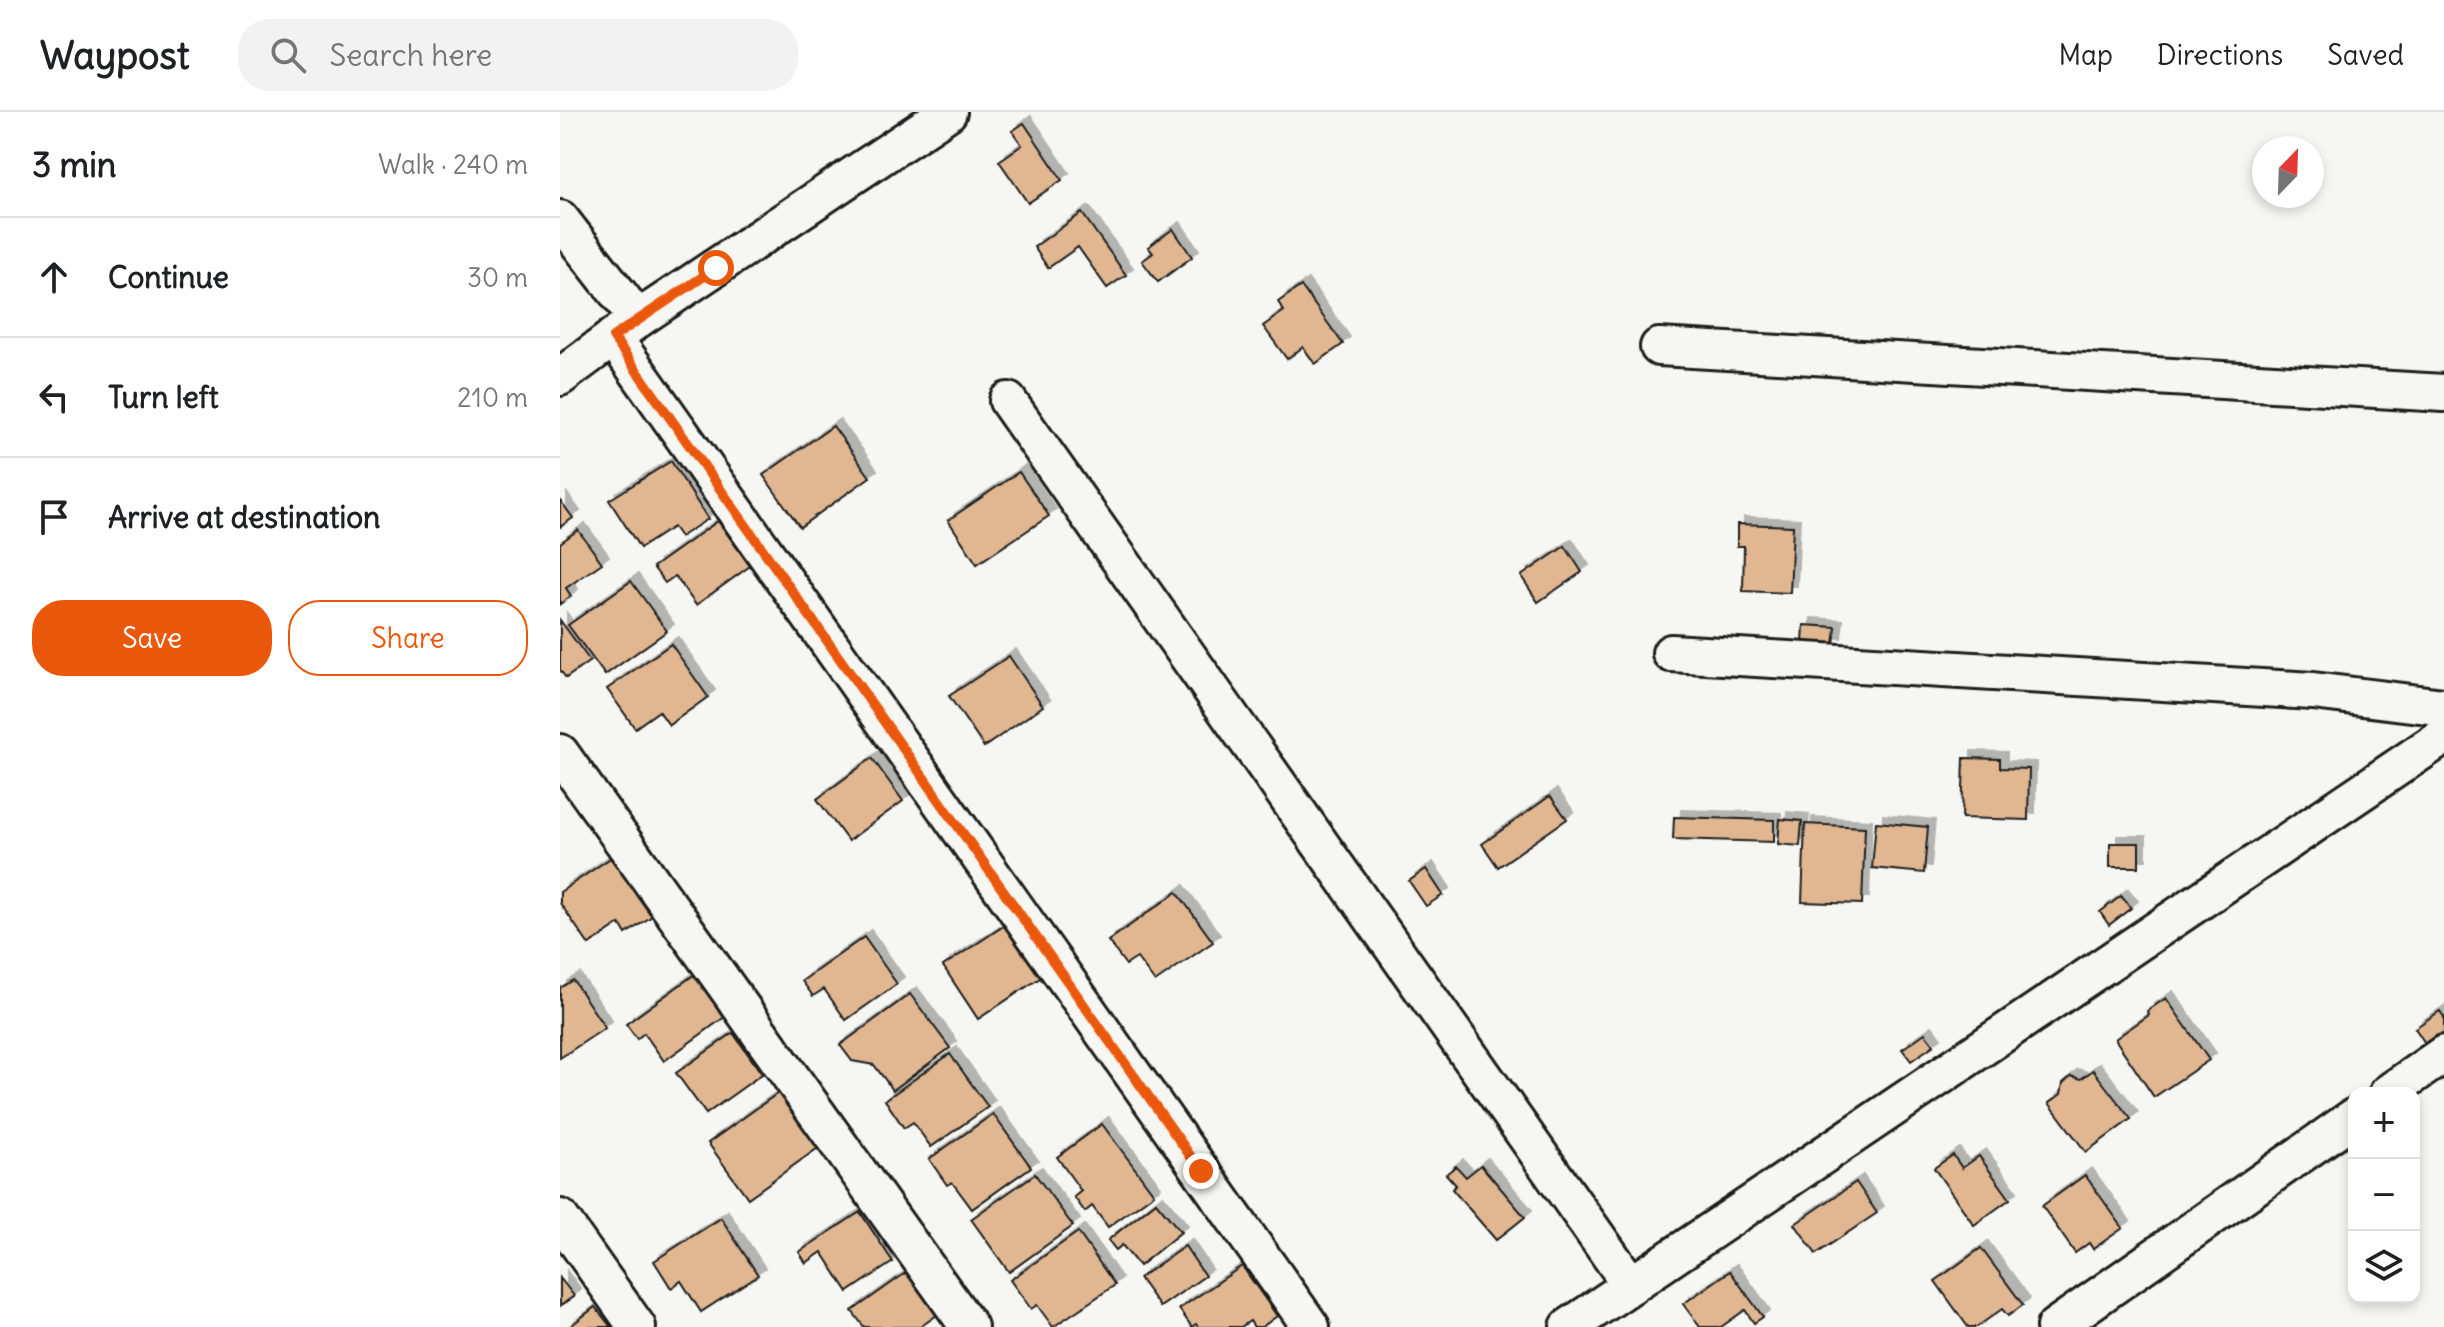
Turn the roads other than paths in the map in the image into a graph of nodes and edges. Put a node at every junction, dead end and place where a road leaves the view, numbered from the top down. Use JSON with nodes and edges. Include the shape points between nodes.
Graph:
{"nodes":[{"id":1,"x":948,"y":112,"type":"edge"},
{"id":2,"x":560,"y":219,"type":"edge"},
{"id":3,"x":626,"y":328,"type":"junction"},
{"id":4,"x":1659,"y":347,"type":"dead end"},
{"id":5,"x":560,"y":377,"type":"edge"},
{"id":6,"x":2444,"y":393,"type":"edge"},
{"id":7,"x":1008,"y":401,"type":"dead end"},
{"id":8,"x":1671,"y":653,"type":"dead end"},
{"id":9,"x":2444,"y":707,"type":"edge"},
{"id":10,"x":2444,"y":736,"type":"edge"},
{"id":11,"x":560,"y":753,"type":"edge"},
{"id":12,"x":2444,"y":1054,"type":"edge"},
{"id":13,"x":2397,"y":1087,"type":"edge"},
{"id":14,"x":2348,"y":1121,"type":"edge"},
{"id":15,"x":560,"y":1218,"type":"edge"},
{"id":16,"x":1631,"y":1285,"type":"junction"},
{"id":17,"x":637,"y":1327,"type":"edge"},
{"id":18,"x":969,"y":1327,"type":"edge"},
{"id":19,"x":1311,"y":1327,"type":"edge"},
{"id":20,"x":1569,"y":1327,"type":"edge"},
{"id":21,"x":2055,"y":1327,"type":"edge"}],
"edges":[{"from":1,"to":3,"type":"street"},
{"from":2,"to":3,"type":"street"},
{"from":3,"to":5,"type":"street"},
{"from":3,"to":19,"type":"street"},
{"from":4,"to":6,"type":"street"},
{"from":7,"to":16,"type":"street"},
{"from":8,"to":9,"type":"street","via":[[2313,691]]},
{"from":10,"to":16,"type":"street"},
{"from":11,"to":18,"type":"street"},
{"from":12,"to":13,"type":"street"},
{"from":14,"to":21,"type":"street"},
{"from":15,"to":17,"type":"street"},
{"from":16,"to":20,"type":"street"}]}
